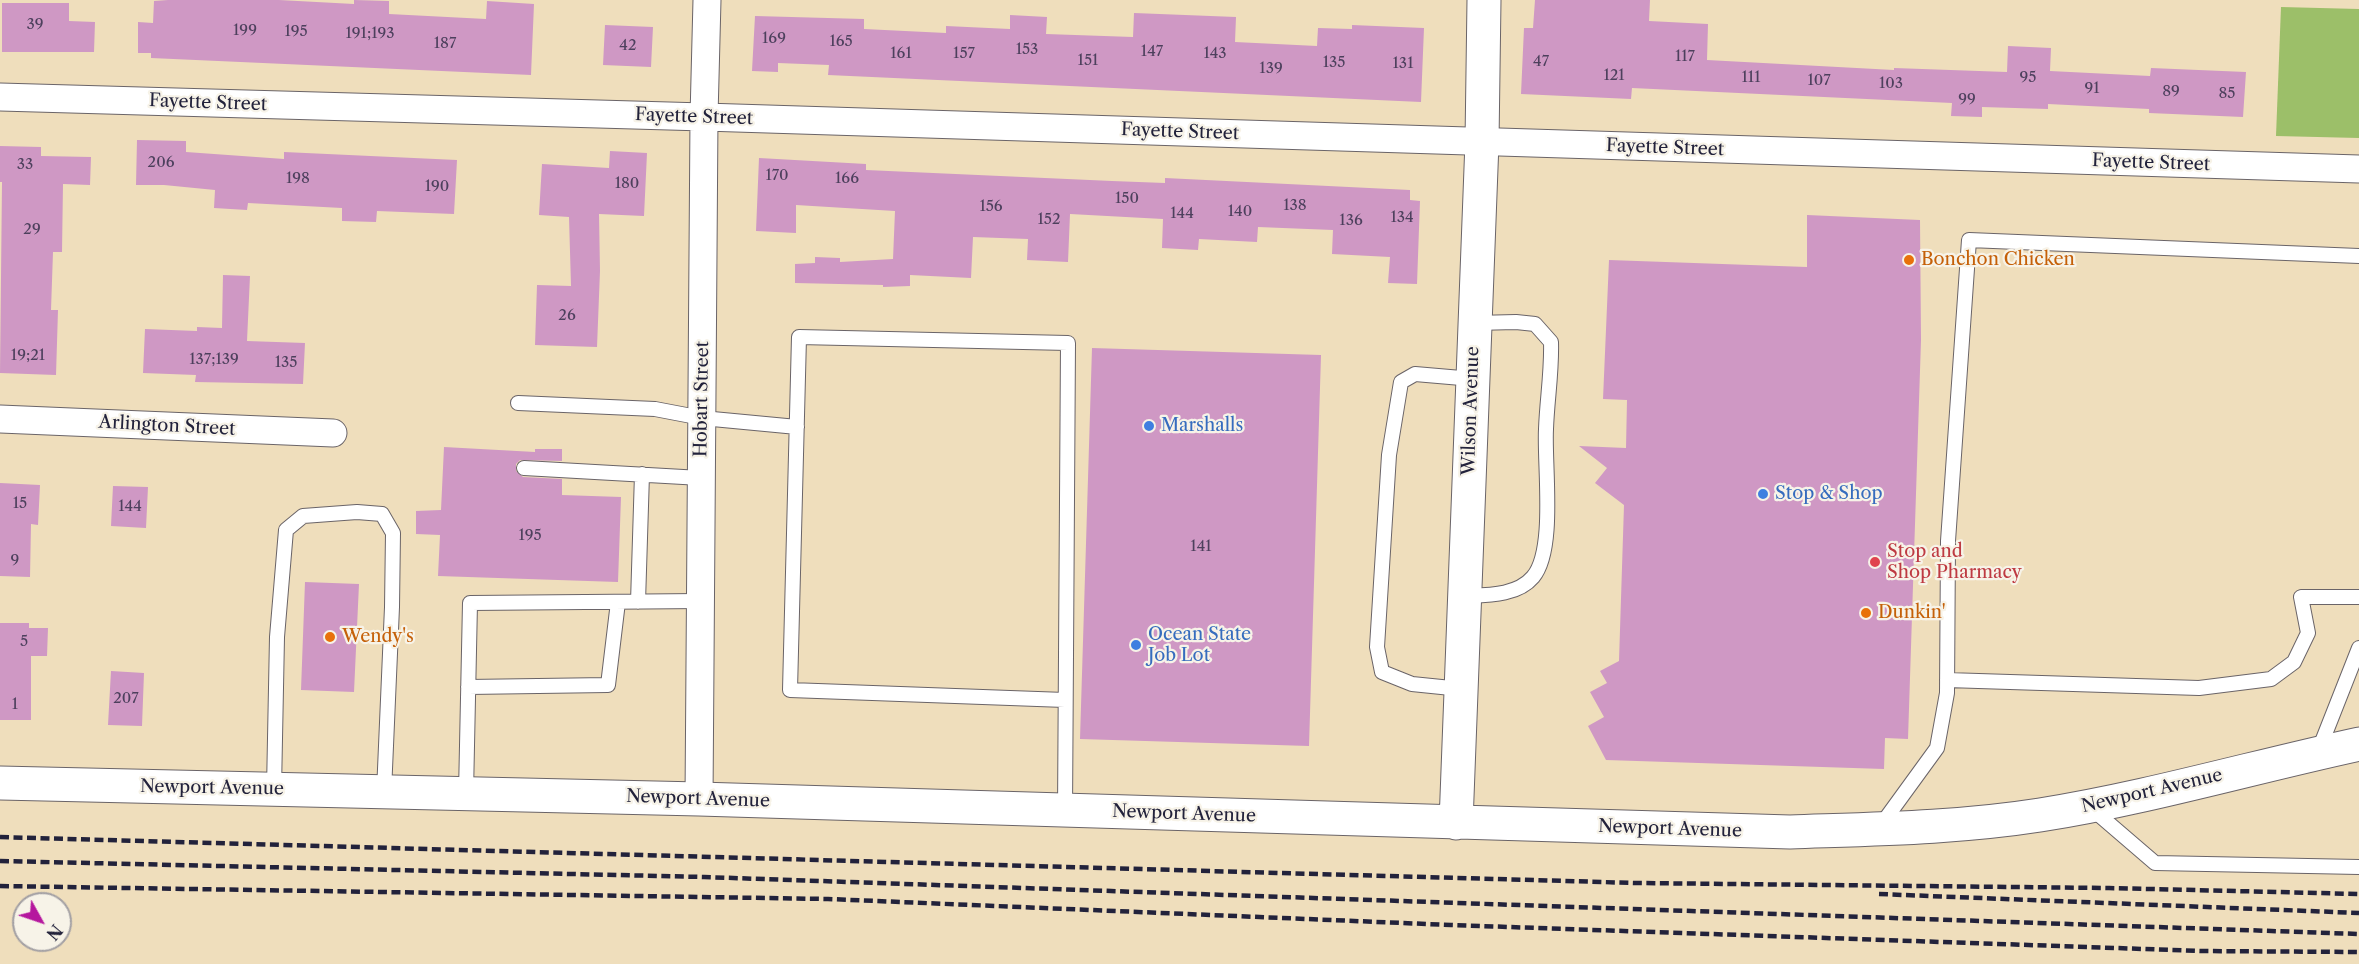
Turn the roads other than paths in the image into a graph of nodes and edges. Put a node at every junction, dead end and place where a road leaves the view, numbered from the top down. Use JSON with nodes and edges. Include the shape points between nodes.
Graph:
{"nodes":[{"id":1,"x":707,"y":0,"type":"edge"},
{"id":2,"x":1484,"y":0,"type":"edge"},
{"id":3,"x":0,"y":97,"type":"edge"},
{"id":4,"x":704,"y":117,"type":"junction"},
{"id":5,"x":1482,"y":142,"type":"junction"},
{"id":6,"x":2359,"y":169,"type":"edge"},
{"id":7,"x":2359,"y":256,"type":"edge"},
{"id":8,"x":1475,"y":323,"type":"junction"},
{"id":9,"x":1473,"y":379,"type":"junction"},
{"id":10,"x":518,"y":403,"type":"dead end"},
{"id":11,"x":702,"y":418,"type":"junction"},
{"id":12,"x":0,"y":419,"type":"edge"},
{"id":13,"x":796,"y":427,"type":"junction"},
{"id":14,"x":333,"y":433,"type":"dead end"},
{"id":15,"x":524,"y":468,"type":"dead end"},
{"id":16,"x":642,"y":474,"type":"junction"},
{"id":17,"x":701,"y":478,"type":"junction"},
{"id":18,"x":1464,"y":596,"type":"junction"},
{"id":19,"x":2359,"y":597,"type":"edge"},
{"id":20,"x":701,"y":601,"type":"junction"},
{"id":21,"x":618,"y":602,"type":"junction"},
{"id":22,"x":638,"y":602,"type":"junction"},
{"id":23,"x":2359,"y":648,"type":"edge"},
{"id":24,"x":1947,"y":686,"type":"junction"},
{"id":25,"x":468,"y":687,"type":"junction"},
{"id":26,"x":1461,"y":689,"type":"junction"},
{"id":27,"x":1065,"y":700,"type":"junction"},
{"id":28,"x":2359,"y":744,"type":"edge"},
{"id":29,"x":2317,"y":753,"type":"junction"},
{"id":30,"x":0,"y":783,"type":"edge"},
{"id":31,"x":274,"y":789,"type":"junction"},
{"id":32,"x":384,"y":792,"type":"junction"},
{"id":33,"x":466,"y":794,"type":"junction"},
{"id":34,"x":699,"y":799,"type":"junction"},
{"id":35,"x":2089,"y":806,"type":"junction"},
{"id":36,"x":1065,"y":811,"type":"junction"},
{"id":37,"x":1456,"y":823,"type":"junction"},
{"id":38,"x":1878,"y":829,"type":"junction"},
{"id":39,"x":2359,"y":867,"type":"edge"}],
"edges":[{"from":1,"to":4,"type":"street","name":"Hobart Street"},
{"from":2,"to":5,"type":"main road","name":"Wilson Avenue"},
{"from":3,"to":4,"type":"street","name":"Fayette Street"},
{"from":4,"to":5,"type":"street","name":"Fayette Street"},
{"from":4,"to":11,"type":"street","name":"Hobart Street"},
{"from":5,"to":6,"type":"street","name":"Fayette Street"},
{"from":5,"to":8,"type":"main road","name":"Wilson Avenue"},
{"from":7,"to":24,"type":"lane","via":[[1969,240],[1948,541]]},
{"from":8,"to":9,"type":"main road","name":"Wilson Avenue"},
{"from":8,"to":18,"type":"lane","via":[[1535,324],[1551,342],[1546,538],[1542,563],[1522,586],[1497,594]]},
{"from":9,"to":18,"type":"main road","name":"Wilson Avenue"},
{"from":9,"to":26,"type":"lane","via":[[1415,374],[1401,382],[1389,455],[1377,647],[1382,672],[1412,684]]},
{"from":10,"to":11,"type":"lane","via":[[654,409]]},
{"from":11,"to":13,"type":"lane"},
{"from":11,"to":17,"type":"street","name":"Hobart Street"},
{"from":12,"to":14,"type":"street","name":"Arlington Street"},
{"from":13,"to":27,"type":"lane","via":[[790,690]]},
{"from":13,"to":27,"type":"lane","via":[[799,337],[1068,343]]},
{"from":15,"to":16,"type":"lane"},
{"from":16,"to":17,"type":"lane"},
{"from":16,"to":22,"type":"lane"},
{"from":17,"to":20,"type":"street","name":"Hobart Street"},
{"from":18,"to":26,"type":"main road","name":"Wilson Avenue"},
{"from":19,"to":24,"type":"lane","via":[[2301,597],[2307,633],[2294,662],[2271,680],[2199,688]]},
{"from":20,"to":22,"type":"lane"},
{"from":20,"to":34,"type":"street","name":"Hobart Street"},
{"from":21,"to":22,"type":"lane"},
{"from":21,"to":25,"type":"lane","via":[[608,686]]},
{"from":21,"to":25,"type":"lane","via":[[470,603]]},
{"from":23,"to":29,"type":"lane"},
{"from":24,"to":38,"type":"lane","via":[[1938,748]]},
{"from":25,"to":33,"type":"lane"},
{"from":26,"to":37,"type":"main road","name":"Wilson Avenue"},
{"from":27,"to":36,"type":"lane"},
{"from":28,"to":29,"type":"main road","name":"Newport Avenue"},
{"from":29,"to":35,"type":"main road","name":"Newport Avenue"},
{"from":30,"to":31,"type":"main road","name":"Newport Avenue"},
{"from":31,"to":32,"type":"main road","name":"Newport Avenue"},
{"from":31,"to":32,"type":"lane","via":[[277,637],[286,530],[303,516],[357,512],[382,514],[393,533]]},
{"from":32,"to":33,"type":"main road","name":"Newport Avenue"},
{"from":33,"to":34,"type":"main road","name":"Newport Avenue"},
{"from":34,"to":36,"type":"main road","name":"Newport Avenue"},
{"from":35,"to":38,"type":"main road","name":"Newport Avenue","via":[[1941,826]]},
{"from":35,"to":39,"type":"lane","via":[[2155,863]]},
{"from":36,"to":37,"type":"main road","name":"Newport Avenue"},
{"from":37,"to":38,"type":"main road","name":"Newport Avenue","via":[[1790,832]]}]}
